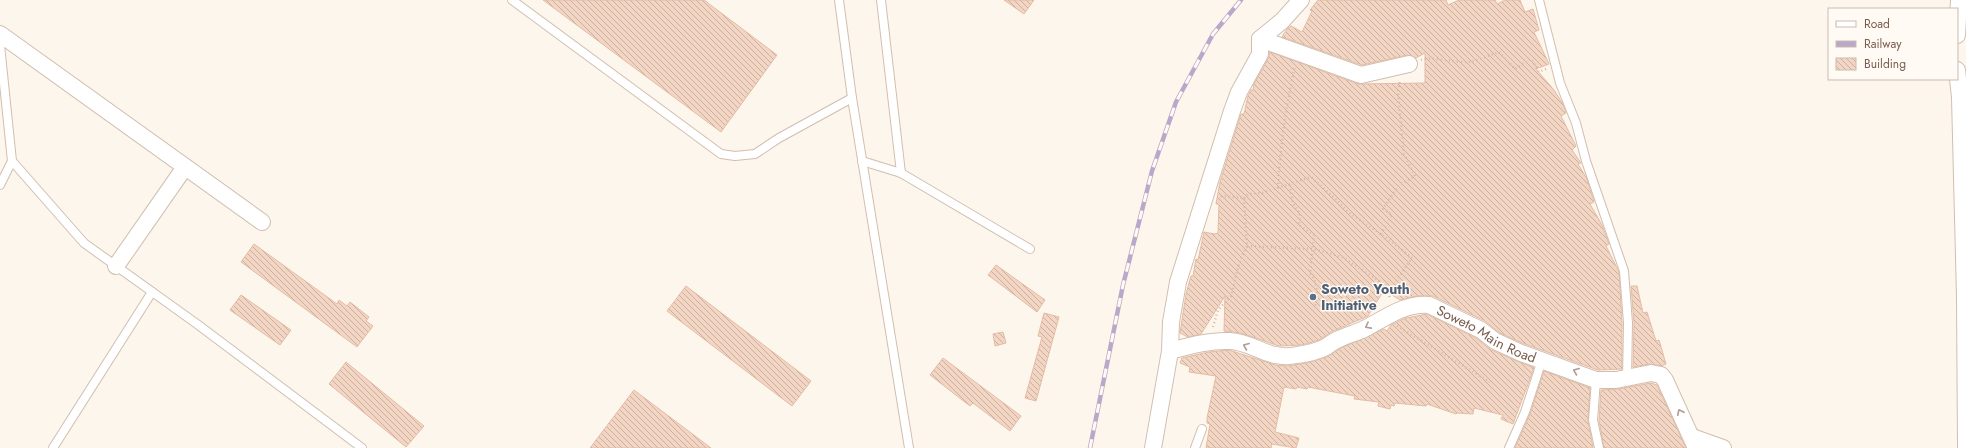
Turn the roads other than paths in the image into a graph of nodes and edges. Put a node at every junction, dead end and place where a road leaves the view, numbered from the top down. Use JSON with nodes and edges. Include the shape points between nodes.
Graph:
{"nodes":[{"id":1,"x":512,"y":0,"type":"edge"},
{"id":2,"x":839,"y":0,"type":"edge"},
{"id":3,"x":881,"y":0,"type":"edge"},
{"id":4,"x":1301,"y":0,"type":"edge"},
{"id":5,"x":1539,"y":0,"type":"edge"},
{"id":6,"x":1959,"y":0,"type":"edge"},
{"id":7,"x":1958,"y":18,"type":"edge"},
{"id":8,"x":0,"y":34,"type":"edge"},
{"id":9,"x":1260,"y":39,"type":"junction"},
{"id":10,"x":0,"y":45,"type":"edge"},
{"id":11,"x":1406,"y":65,"type":"road end"},
{"id":12,"x":1958,"y":79,"type":"edge"},
{"id":13,"x":852,"y":98,"type":"junction"},
{"id":14,"x":12,"y":161,"type":"junction"},
{"id":15,"x":862,"y":161,"type":"junction"},
{"id":16,"x":185,"y":167,"type":"junction"},
{"id":17,"x":901,"y":174,"type":"junction"},
{"id":18,"x":0,"y":185,"type":"edge"},
{"id":19,"x":262,"y":222,"type":"dead end"},
{"id":20,"x":1030,"y":249,"type":"dead end"},
{"id":21,"x":116,"y":266,"type":"junction"},
{"id":22,"x":152,"y":292,"type":"junction"},
{"id":23,"x":1170,"y":351,"type":"junction"},
{"id":24,"x":1542,"y":360,"type":"junction"},
{"id":25,"x":1627,"y":378,"type":"junction"},
{"id":26,"x":1596,"y":380,"type":"junction"},
{"id":27,"x":1202,"y":429,"type":"dead end"},
{"id":28,"x":1694,"y":443,"type":"edge"},
{"id":29,"x":1966,"y":447,"type":"edge"},
{"id":30,"x":53,"y":448,"type":"edge"},
{"id":31,"x":362,"y":448,"type":"edge"},
{"id":32,"x":908,"y":448,"type":"edge"},
{"id":33,"x":1153,"y":448,"type":"edge"},
{"id":34,"x":1196,"y":448,"type":"edge"},
{"id":35,"x":1509,"y":448,"type":"edge"},
{"id":36,"x":1600,"y":448,"type":"edge"},
{"id":37,"x":1723,"y":448,"type":"edge"}],
"edges":[{"from":1,"to":13,"type":"lane","via":[[721,154],[755,154]]},
{"from":2,"to":13,"type":"lane"},
{"from":3,"to":17,"type":"lane"},
{"from":4,"to":9,"type":"street","via":[[1282,21]]},
{"from":5,"to":25,"type":"lane","via":[[1560,83],[1576,123],[1624,271],[1628,323]]},
{"from":6,"to":7,"type":"street"},
{"from":8,"to":16,"type":"street"},
{"from":9,"to":11,"type":"street","via":[[1361,75]]},
{"from":9,"to":23,"type":"street","via":[[1260,54],[1239,92],[1178,282],[1171,322]]},
{"from":10,"to":14,"type":"lane"},
{"from":12,"to":29,"type":"street","via":[[1965,297]]},
{"from":13,"to":15,"type":"lane"},
{"from":14,"to":18,"type":"lane"},
{"from":14,"to":21,"type":"lane","via":[[84,243]]},
{"from":15,"to":17,"type":"lane"},
{"from":15,"to":32,"type":"lane"},
{"from":16,"to":19,"type":"street"},
{"from":16,"to":21,"type":"street"},
{"from":17,"to":20,"type":"lane"},
{"from":21,"to":22,"type":"lane"},
{"from":22,"to":30,"type":"lane"},
{"from":22,"to":31,"type":"lane"},
{"from":24,"to":23,"type":"street","name":"Soweto Main Road","one_way":true,"via":[[1495,341],[1481,330],[1422,305],[1390,314],[1325,347],[1297,355],[1280,357],[1230,341]]},
{"from":23,"to":33,"type":"street"},
{"from":26,"to":24,"type":"street","name":"Soweto Main Road","one_way":true},
{"from":24,"to":35,"type":"lane","via":[[1525,412]]},
{"from":25,"to":26,"type":"street","name":"Soweto Main Road"},
{"from":28,"to":25,"type":"street","name":"Soweto Main Road","one_way":true,"via":[[1661,375],[1652,373]]},
{"from":26,"to":36,"type":"lane","via":[[1593,420]]},
{"from":27,"to":34,"type":"lane"},
{"from":28,"to":37,"type":"street"}]}
